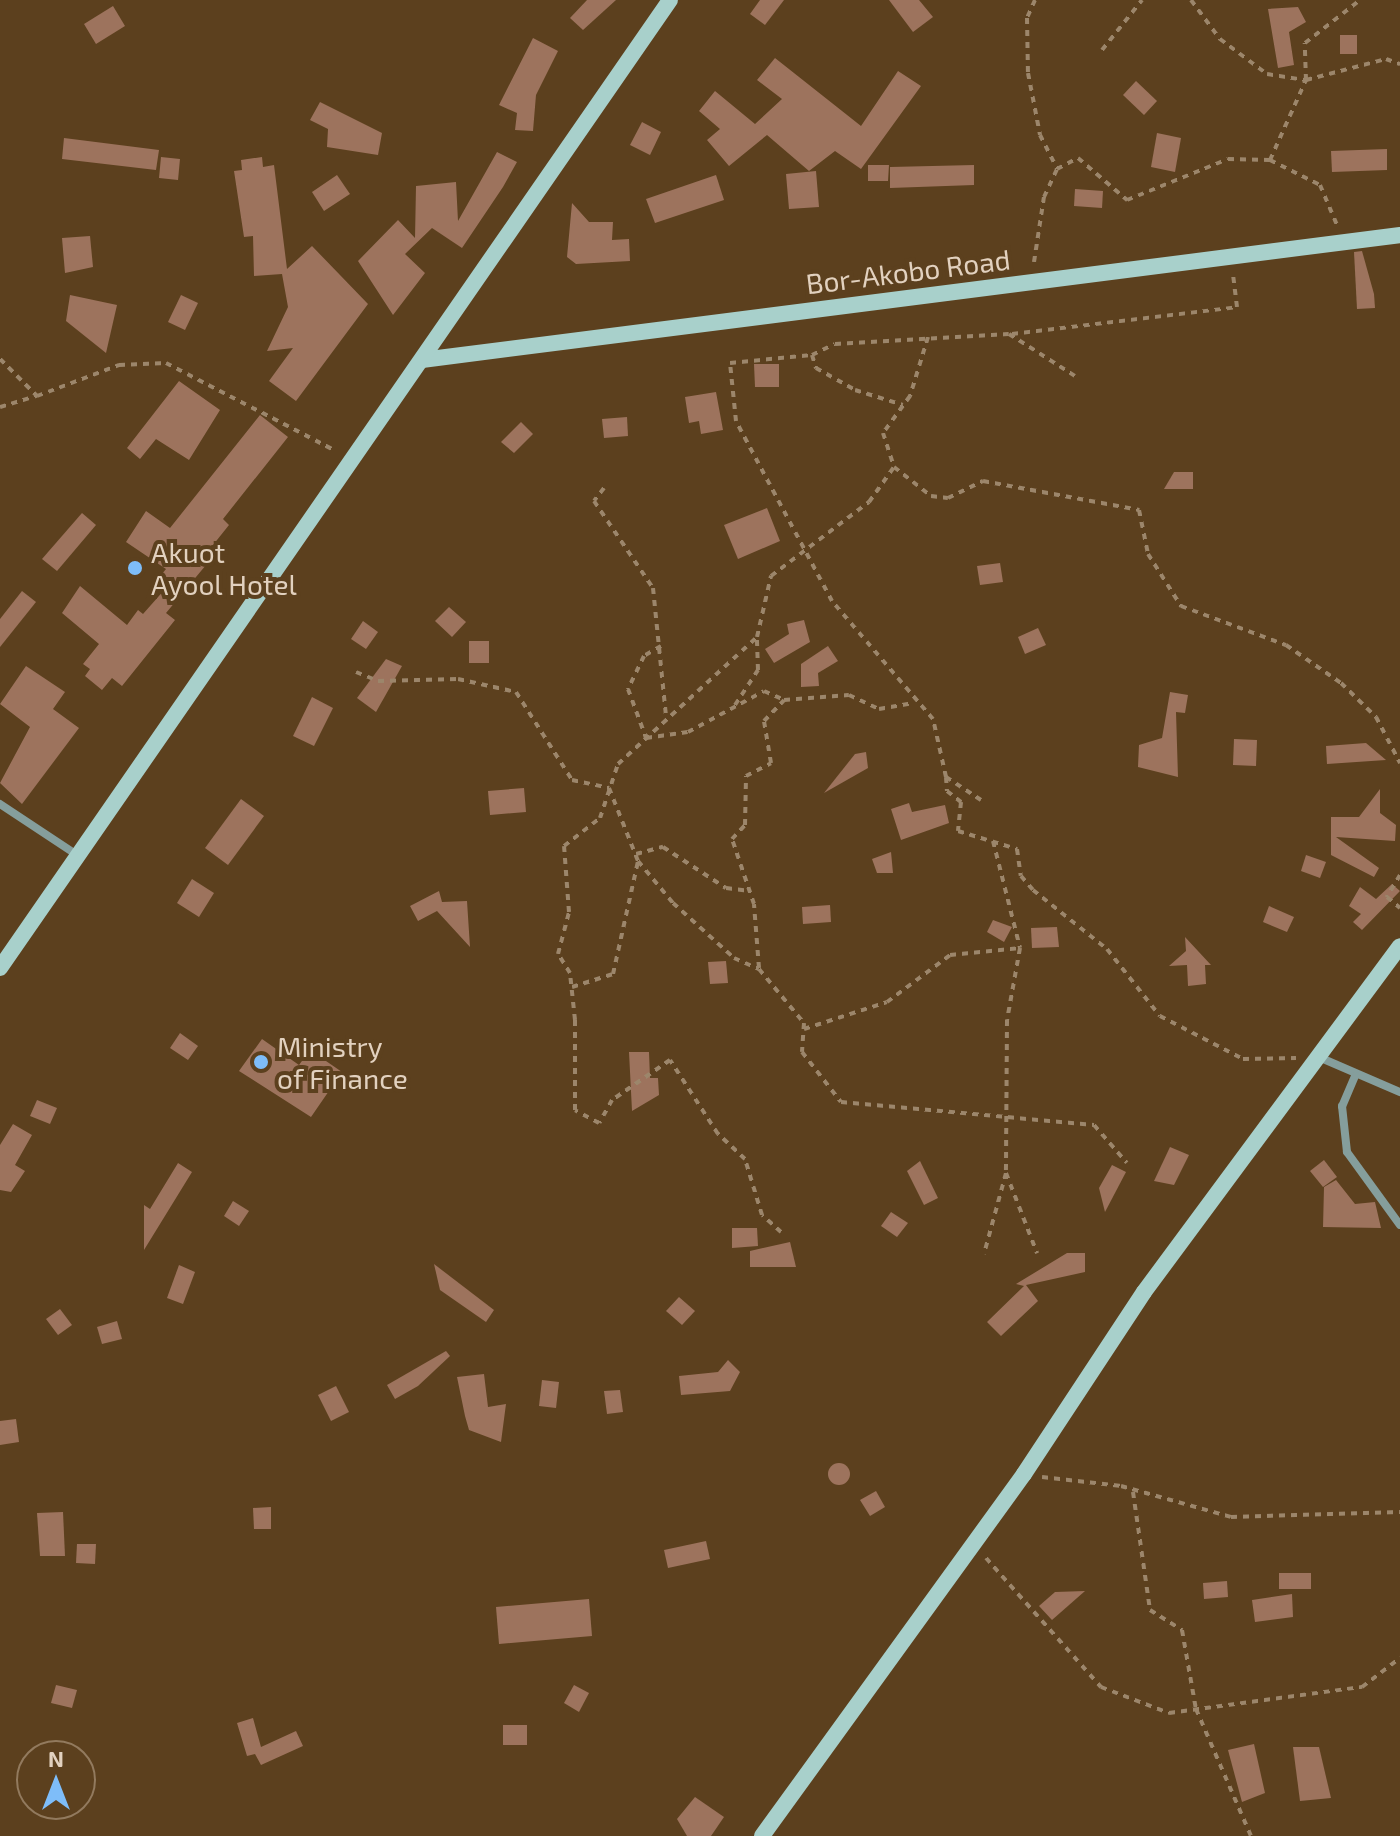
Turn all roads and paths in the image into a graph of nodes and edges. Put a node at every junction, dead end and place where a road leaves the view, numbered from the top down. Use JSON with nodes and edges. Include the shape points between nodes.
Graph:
{"nodes":[{"id":1,"x":670,"y":0,"type":"edge"},
{"id":2,"x":1035,"y":0,"type":"edge"},
{"id":3,"x":1142,"y":0,"type":"edge"},
{"id":4,"x":1191,"y":0,"type":"edge"},
{"id":5,"x":1360,"y":0,"type":"edge"},
{"id":6,"x":1102,"y":50,"type":"dead end"},
{"id":7,"x":1400,"y":64,"type":"edge"},
{"id":8,"x":1306,"y":80,"type":"junction"},
{"id":9,"x":1270,"y":160,"type":"junction"},
{"id":10,"x":1057,"y":169,"type":"junction"},
{"id":11,"x":1400,"y":235,"type":"edge"},
{"id":12,"x":1343,"y":242,"type":"junction"},
{"id":13,"x":1231,"y":256,"type":"junction"},
{"id":14,"x":1033,"y":281,"type":"junction"},
{"id":15,"x":1009,"y":334,"type":"junction"},
{"id":16,"x":928,"y":337,"type":"junction"},
{"id":17,"x":812,"y":355,"type":"junction"},
{"id":18,"x":0,"y":359,"type":"edge"},
{"id":19,"x":422,"y":360,"type":"junction"},
{"id":20,"x":1075,"y":376,"type":"dead end"},
{"id":21,"x":37,"y":396,"type":"junction"},
{"id":22,"x":903,"y":405,"type":"junction"},
{"id":23,"x":0,"y":407,"type":"edge"},
{"id":24,"x":352,"y":460,"type":"junction"},
{"id":25,"x":894,"y":467,"type":"junction"},
{"id":26,"x":604,"y":488,"type":"dead end"},
{"id":27,"x":807,"y":551,"type":"junction"},
{"id":28,"x":757,"y":637,"type":"junction"},
{"id":29,"x":661,"y":646,"type":"junction"},
{"id":30,"x":356,"y":672,"type":"dead end"},
{"id":31,"x":784,"y":700,"type":"junction"},
{"id":32,"x":913,"y":703,"type":"junction"},
{"id":33,"x":735,"y":705,"type":"junction"},
{"id":34,"x":666,"y":717,"type":"junction"},
{"id":35,"x":646,"y":738,"type":"junction"},
{"id":36,"x":1400,"y":763,"type":"edge"},
{"id":37,"x":946,"y":777,"type":"junction"},
{"id":38,"x":609,"y":788,"type":"junction"},
{"id":39,"x":981,"y":800,"type":"dead end"},
{"id":40,"x":0,"y":804,"type":"edge"},
{"id":41,"x":993,"y":841,"type":"junction"},
{"id":42,"x":636,"y":854,"type":"junction"},
{"id":43,"x":77,"y":855,"type":"junction"},
{"id":44,"x":638,"y":861,"type":"junction"},
{"id":45,"x":1400,"y":875,"type":"edge"},
{"id":46,"x":750,"y":891,"type":"junction"},
{"id":47,"x":1400,"y":908,"type":"edge"},
{"id":48,"x":1400,"y":946,"type":"edge"},
{"id":49,"x":1020,"y":948,"type":"junction"},
{"id":50,"x":0,"y":968,"type":"edge"},
{"id":51,"x":759,"y":969,"type":"junction"},
{"id":52,"x":572,"y":987,"type":"junction"},
{"id":53,"x":804,"y":1029,"type":"junction"},
{"id":54,"x":1321,"y":1058,"type":"junction"},
{"id":55,"x":1355,"y":1076,"type":"junction"},
{"id":56,"x":1400,"y":1092,"type":"edge"},
{"id":57,"x":1007,"y":1118,"type":"junction"},
{"id":58,"x":1127,"y":1163,"type":"dead end"},
{"id":59,"x":1006,"y":1173,"type":"junction"},
{"id":60,"x":1400,"y":1225,"type":"edge"},
{"id":61,"x":781,"y":1232,"type":"dead end"},
{"id":62,"x":1037,"y":1253,"type":"dead end"},
{"id":63,"x":984,"y":1254,"type":"dead end"},
{"id":64,"x":1024,"y":1474,"type":"junction"},
{"id":65,"x":1133,"y":1492,"type":"junction"},
{"id":66,"x":1400,"y":1512,"type":"edge"},
{"id":67,"x":974,"y":1544,"type":"junction"},
{"id":68,"x":1400,"y":1658,"type":"edge"},
{"id":69,"x":1196,"y":1709,"type":"junction"},
{"id":70,"x":762,"y":1836,"type":"edge"},
{"id":71,"x":1251,"y":1836,"type":"edge"}],
"edges":[{"from":1,"to":19,"type":"street"},
{"from":2,"to":10,"type":"path","via":[[1027,18],[1028,73],[1040,135]]},
{"from":3,"to":6,"type":"path"},
{"from":4,"to":8,"type":"path","via":[[1220,39],[1267,74]]},
{"from":5,"to":8,"type":"path","via":[[1305,43]]},
{"from":7,"to":8,"type":"path","via":[[1386,59]]},
{"from":8,"to":9,"type":"path"},
{"from":9,"to":10,"type":"path","via":[[1228,159],[1127,200],[1078,158]]},
{"from":9,"to":12,"type":"path","via":[[1320,185]]},
{"from":10,"to":14,"type":"path","via":[[1035,231]]},
{"from":11,"to":12,"type":"street","name":"Bor-Akobo Road"},
{"from":12,"to":13,"type":"street","name":"Bor-Akobo Road"},
{"from":13,"to":14,"type":"street","name":"Bor-Akobo Road"},
{"from":13,"to":15,"type":"path","via":[[1237,307]]},
{"from":14,"to":19,"type":"street","name":"Bor-Akobo Road"},
{"from":15,"to":16,"type":"path"},
{"from":15,"to":20,"type":"path"},
{"from":16,"to":17,"type":"path","via":[[835,344]]},
{"from":16,"to":22,"type":"path"},
{"from":17,"to":22,"type":"path","via":[[816,368],[855,390]]},
{"from":17,"to":27,"type":"path","via":[[730,363],[727,387],[736,421]]},
{"from":18,"to":21,"type":"path"},
{"from":19,"to":24,"type":"street"},
{"from":21,"to":23,"type":"path"},
{"from":21,"to":24,"type":"path","via":[[119,365],[166,363]]},
{"from":22,"to":25,"type":"path","via":[[883,433]]},
{"from":24,"to":43,"type":"street"},
{"from":25,"to":27,"type":"path","via":[[888,483]]},
{"from":25,"to":36,"type":"path","via":[[931,496],[948,498],[983,481],[1139,510],[1148,554],[1181,606],[1286,645],[1341,683],[1376,717]]},
{"from":26,"to":29,"type":"path","via":[[594,501],[653,588]]},
{"from":27,"to":28,"type":"path","via":[[771,576]]},
{"from":27,"to":32,"type":"path","via":[[832,601]]},
{"from":28,"to":33,"type":"path","via":[[758,670]]},
{"from":28,"to":34,"type":"path"},
{"from":29,"to":34,"type":"path"},
{"from":29,"to":35,"type":"path","via":[[644,656],[628,689]]},
{"from":30,"to":38,"type":"path","via":[[378,681],[458,679],[516,692],[572,780]]},
{"from":31,"to":32,"type":"path","via":[[849,695],[879,709]]},
{"from":31,"to":33,"type":"path","via":[[764,691]]},
{"from":31,"to":46,"type":"path","via":[[764,721],[771,763],[746,776],[745,825],[732,839]]},
{"from":32,"to":37,"type":"path","via":[[933,719]]},
{"from":33,"to":35,"type":"path","via":[[688,732]]},
{"from":34,"to":35,"type":"path"},
{"from":35,"to":38,"type":"path","via":[[618,764]]},
{"from":37,"to":39,"type":"path"},
{"from":37,"to":41,"type":"path","via":[[947,791],[961,802],[958,831]]},
{"from":38,"to":42,"type":"path"},
{"from":38,"to":52,"type":"path","via":[[600,818],[564,846],[569,912],[558,954]]},
{"from":40,"to":43,"type":"street"},
{"from":41,"to":49,"type":"path"},
{"from":41,"to":54,"type":"path","via":[[1017,849],[1021,876],[1033,890],[1107,949],[1168,1022],[1243,1059]]},
{"from":42,"to":44,"type":"path"},
{"from":42,"to":46,"type":"path","via":[[663,847],[726,888]]},
{"from":43,"to":50,"type":"street"},
{"from":44,"to":51,"type":"path","via":[[700,929]]},
{"from":44,"to":52,"type":"path","via":[[613,974]]},
{"from":45,"to":47,"type":"path","via":[[1387,897]]},
{"from":46,"to":51,"type":"path"},
{"from":48,"to":54,"type":"street"},
{"from":49,"to":53,"type":"path","via":[[950,955],[887,1002]]},
{"from":49,"to":57,"type":"path","via":[[1007,1020]]},
{"from":51,"to":53,"type":"path"},
{"from":52,"to":61,"type":"path","via":[[575,1110],[599,1123],[612,1100],[670,1060],[718,1134],[745,1159],[762,1215]]},
{"from":53,"to":57,"type":"path","via":[[802,1052],[841,1102]]},
{"from":54,"to":55,"type":"street"},
{"from":54,"to":64,"type":"street","via":[[1144,1292]]},
{"from":55,"to":56,"type":"street"},
{"from":55,"to":60,"type":"street","via":[[1342,1106],[1347,1152]]},
{"from":57,"to":58,"type":"path","via":[[1094,1125]]},
{"from":57,"to":59,"type":"path"},
{"from":59,"to":62,"type":"path"},
{"from":59,"to":63,"type":"path"},
{"from":64,"to":65,"type":"path"},
{"from":64,"to":67,"type":"street"},
{"from":65,"to":66,"type":"path","via":[[1231,1517]]},
{"from":65,"to":69,"type":"path","via":[[1150,1610],[1182,1630]]},
{"from":67,"to":69,"type":"path","via":[[1101,1687],[1169,1713]]},
{"from":67,"to":70,"type":"street"},
{"from":68,"to":69,"type":"path","via":[[1362,1687]]},
{"from":69,"to":71,"type":"path"}]}
